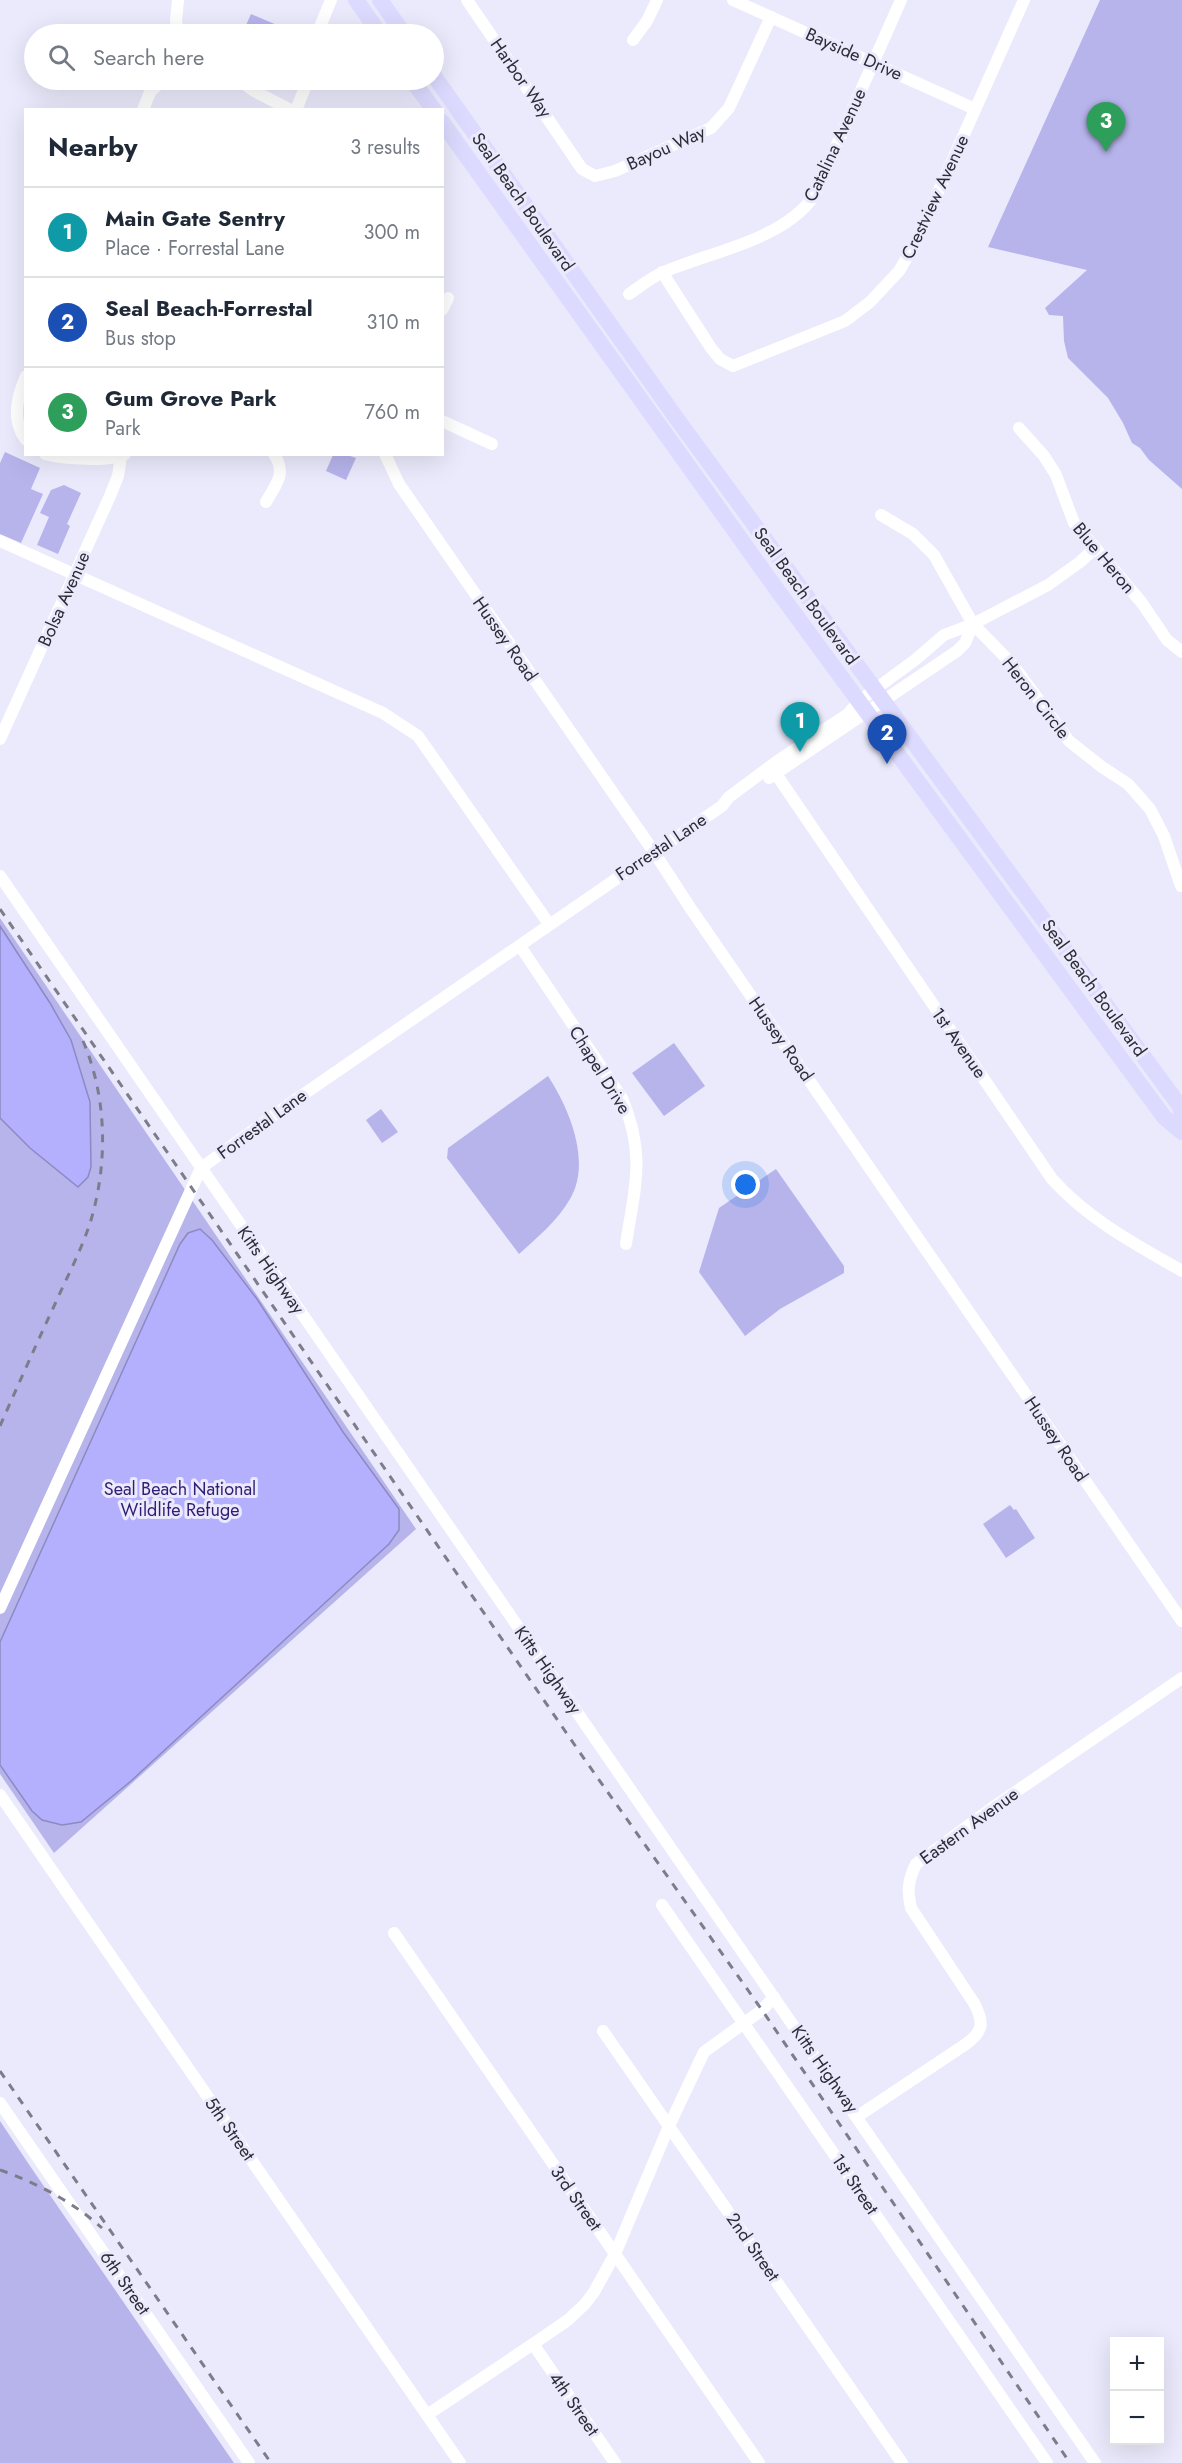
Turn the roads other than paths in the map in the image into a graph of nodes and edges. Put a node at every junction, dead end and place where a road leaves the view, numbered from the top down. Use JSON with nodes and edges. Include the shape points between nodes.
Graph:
{"nodes":[{"id":1,"x":178,"y":0,"type":"edge"},
{"id":2,"x":331,"y":0,"type":"edge"},
{"id":3,"x":356,"y":0,"type":"edge"},
{"id":4,"x":380,"y":0,"type":"edge"},
{"id":5,"x":467,"y":0,"type":"edge"},
{"id":6,"x":657,"y":0,"type":"edge"},
{"id":7,"x":733,"y":0,"type":"edge"},
{"id":8,"x":901,"y":0,"type":"edge"},
{"id":9,"x":1024,"y":0,"type":"edge"},
{"id":10,"x":771,"y":17,"type":"junction"},
{"id":11,"x":176,"y":24,"type":"edge"},
{"id":12,"x":320,"y":24,"type":"edge"},
{"id":13,"x":373,"y":24,"type":"edge"},
{"id":14,"x":397,"y":24,"type":"edge"},
{"id":15,"x":633,"y":40,"type":"dead end"},
{"id":16,"x":873,"y":63,"type":"junction"},
{"id":17,"x":152,"y":90,"type":"edge"},
{"id":18,"x":253,"y":90,"type":"edge"},
{"id":19,"x":304,"y":90,"type":"edge"},
{"id":20,"x":419,"y":90,"type":"edge"},
{"id":21,"x":444,"y":90,"type":"edge"},
{"id":22,"x":144,"y":108,"type":"edge"},
{"id":23,"x":287,"y":108,"type":"edge"},
{"id":24,"x":297,"y":108,"type":"edge"},
{"id":25,"x":433,"y":108,"type":"edge"},
{"id":26,"x":975,"y":109,"type":"junction"},
{"id":27,"x":444,"y":125,"type":"edge"},
{"id":28,"x":575,"y":157,"type":"joint"},
{"id":29,"x":662,"y":272,"type":"junction"},
{"id":30,"x":628,"y":294,"type":"dead end"},
{"id":31,"x":24,"y":383,"type":"edge"},
{"id":32,"x":444,"y":422,"type":"edge"},
{"id":33,"x":1019,"y":428,"type":"dead end"},
{"id":34,"x":24,"y":436,"type":"edge"},
{"id":35,"x":492,"y":444,"type":"dead end"},
{"id":36,"x":53,"y":456,"type":"edge"},
{"id":37,"x":123,"y":456,"type":"edge"},
{"id":38,"x":275,"y":456,"type":"edge"},
{"id":39,"x":386,"y":456,"type":"edge"},
{"id":40,"x":266,"y":502,"type":"dead end"},
{"id":41,"x":881,"y":515,"type":"dead end"},
{"id":42,"x":0,"y":541,"type":"edge"},
{"id":43,"x":1094,"y":549,"type":"junction"},
{"id":44,"x":75,"y":574,"type":"junction"},
{"id":45,"x":973,"y":624,"type":"junction"},
{"id":46,"x":1182,"y":652,"type":"edge"},
{"id":47,"x":879,"y":695,"type":"junction"},
{"id":48,"x":863,"y":706,"type":"junction"},
{"id":49,"x":0,"y":739,"type":"edge"},
{"id":50,"x":776,"y":774,"type":"junction"},
{"id":51,"x":725,"y":801,"type":"junction"},
{"id":52,"x":654,"y":852,"type":"junction"},
{"id":53,"x":0,"y":876,"type":"edge"},
{"id":54,"x":1181,"y":886,"type":"edge"},
{"id":55,"x":549,"y":924,"type":"junction"},
{"id":56,"x":520,"y":946,"type":"junction"},
{"id":57,"x":1182,"y":1114,"type":"edge"},
{"id":58,"x":1182,"y":1132,"type":"edge"},
{"id":59,"x":201,"y":1168,"type":"junction"},
{"id":60,"x":626,"y":1244,"type":"dead end"},
{"id":61,"x":1182,"y":1271,"type":"edge"},
{"id":62,"x":0,"y":1608,"type":"edge"},
{"id":63,"x":1182,"y":1621,"type":"edge"},
{"id":64,"x":1182,"y":1678,"type":"edge"},
{"id":65,"x":0,"y":1795,"type":"edge"},
{"id":66,"x":662,"y":1905,"type":"dead end"},
{"id":67,"x":394,"y":1933,"type":"dead end"},
{"id":68,"x":774,"y":1996,"type":"junction"},
{"id":69,"x":744,"y":2022,"type":"junction"},
{"id":70,"x":603,"y":2031,"type":"dead end"},
{"id":71,"x":0,"y":2103,"type":"edge"},
{"id":72,"x":858,"y":2116,"type":"junction"},
{"id":73,"x":669,"y":2126,"type":"junction"},
{"id":74,"x":615,"y":2254,"type":"junction"},
{"id":75,"x":534,"y":2344,"type":"junction"},
{"id":76,"x":427,"y":2415,"type":"junction"},
{"id":77,"x":249,"y":2463,"type":"edge"},
{"id":78,"x":460,"y":2463,"type":"edge"},
{"id":79,"x":615,"y":2463,"type":"edge"},
{"id":80,"x":759,"y":2463,"type":"edge"},
{"id":81,"x":902,"y":2463,"type":"edge"},
{"id":82,"x":1047,"y":2463,"type":"edge"},
{"id":83,"x":1095,"y":2463,"type":"edge"}],
"edges":[{"from":1,"to":11,"type":"street"},
{"from":2,"to":12,"type":"street"},
{"from":3,"to":13,"type":"main road"},
{"from":4,"to":14,"type":"main road"},
{"from":5,"to":28,"type":"street","name":"Harbor Way"},
{"from":6,"to":15,"type":"street"},
{"from":7,"to":10,"type":"street","name":"Bayside Drive"},
{"from":8,"to":16,"type":"street","name":"Catalina Avenue"},
{"from":9,"to":26,"type":"street","name":"Crestview Avenue"},
{"from":10,"to":16,"type":"street","name":"Bayside Drive"},
{"from":10,"to":28,"type":"street","name":"Bayou Way","via":[[729,108],[711,128],[603,176],[582,169]]},
{"from":16,"to":26,"type":"street","name":"Bayside Drive"},
{"from":16,"to":29,"type":"street","name":"Catalina Avenue","via":[[806,207],[790,222],[769,232]]},
{"from":17,"to":22,"type":"street"},
{"from":18,"to":23,"type":"street"},
{"from":19,"to":24,"type":"street"},
{"from":20,"to":25,"type":"main road"},
{"from":21,"to":47,"type":"main road","name":"Seal Beach Boulevard","via":[[684,429]]},
{"from":26,"to":29,"type":"street","name":"Crestview Avenue","via":[[915,244],[899,271],[870,302],[845,321],[733,366],[711,348]]},
{"from":27,"to":48,"type":"main road","name":"Seal Beach Boulevard"},
{"from":29,"to":30,"type":"street","name":"Catalina Avenue"},
{"from":31,"to":34,"type":"street","via":[[16,410]]},
{"from":32,"to":35,"type":"street"},
{"from":33,"to":43,"type":"street","name":"Blue Heron","via":[[1056,475],[1074,523]]},
{"from":36,"to":37,"type":"street"},
{"from":37,"to":44,"type":"street","name":"Bolsa Avenue"},
{"from":38,"to":40,"type":"street","via":[[281,469]]},
{"from":39,"to":52,"type":"street","name":"Hussey Road","via":[[399,484]]},
{"from":41,"to":45,"type":"street","name":"Heron Circle","via":[[913,534],[934,555]]},
{"from":42,"to":44,"type":"street"},
{"from":43,"to":45,"type":"street","via":[[1048,585]]},
{"from":43,"to":46,"type":"street","name":"Blue Heron","via":[[1142,603],[1167,640]]},
{"from":44,"to":49,"type":"street","name":"Bolsa Avenue"},
{"from":44,"to":55,"type":"street","via":[[383,713],[418,736]]},
{"from":45,"to":47,"type":"street","via":[[944,635]]},
{"from":45,"to":47,"type":"street","via":[[957,651]]},
{"from":45,"to":54,"type":"street","name":"Heron Circle","via":[[1013,665],[1069,741],[1128,784],[1150,809]]},
{"from":47,"to":48,"type":"street"},
{"from":47,"to":57,"type":"main road","name":"Seal Beach Boulevard","via":[[1109,1007]]},
{"from":48,"to":50,"type":"street","name":"Forrestal Lane"},
{"from":48,"to":51,"type":"street","name":"Forrestal Lane","via":[[792,751]]},
{"from":48,"to":58,"type":"main road","name":"Seal Beach Boulevard","via":[[1164,1117]]},
{"from":50,"to":51,"type":"street","name":"Forrestal Lane","via":[[732,803]]},
{"from":50,"to":61,"type":"street","name":"1st Avenue","via":[[1052,1179],[1096,1220]]},
{"from":51,"to":52,"type":"street","name":"Forrestal Lane"},
{"from":52,"to":55,"type":"street","name":"Forrestal Lane"},
{"from":52,"to":63,"type":"street","name":"Hussey Road"},
{"from":53,"to":59,"type":"street","name":"Kitts Highway"},
{"from":55,"to":56,"type":"street","name":"Forrestal Lane"},
{"from":56,"to":59,"type":"street","name":"Forrestal Lane"},
{"from":56,"to":60,"type":"street","name":"Chapel Drive","via":[[622,1098],[632,1124],[637,1175]]},
{"from":59,"to":62,"type":"street","name":"Forrestal Lane"},
{"from":59,"to":68,"type":"street","name":"Kitts Highway"},
{"from":64,"to":72,"type":"street","name":"Eastern Avenue","via":[[916,1864],[907,1892],[911,1908],[974,2003],[981,2017],[980,2028],[966,2044]]},
{"from":65,"to":76,"type":"street","name":"5th Street"},
{"from":66,"to":69,"type":"street","name":"1st Street"},
{"from":67,"to":74,"type":"street","name":"3rd Street"},
{"from":68,"to":69,"type":"street"},
{"from":68,"to":72,"type":"street","name":"Kitts Highway"},
{"from":69,"to":73,"type":"street","via":[[704,2052]]},
{"from":69,"to":82,"type":"street","name":"1st Street"},
{"from":70,"to":73,"type":"street","name":"2nd Street"},
{"from":71,"to":77,"type":"street","name":"6th Street"},
{"from":72,"to":83,"type":"street","name":"Kitts Highway"},
{"from":73,"to":74,"type":"street"},
{"from":73,"to":81,"type":"street","name":"2nd Street"},
{"from":74,"to":75,"type":"street","via":[[585,2304]]},
{"from":74,"to":80,"type":"street","name":"3rd Street"},
{"from":75,"to":76,"type":"street"},
{"from":75,"to":79,"type":"street","name":"4th Street"},
{"from":76,"to":78,"type":"street","name":"5th Street"}]}
